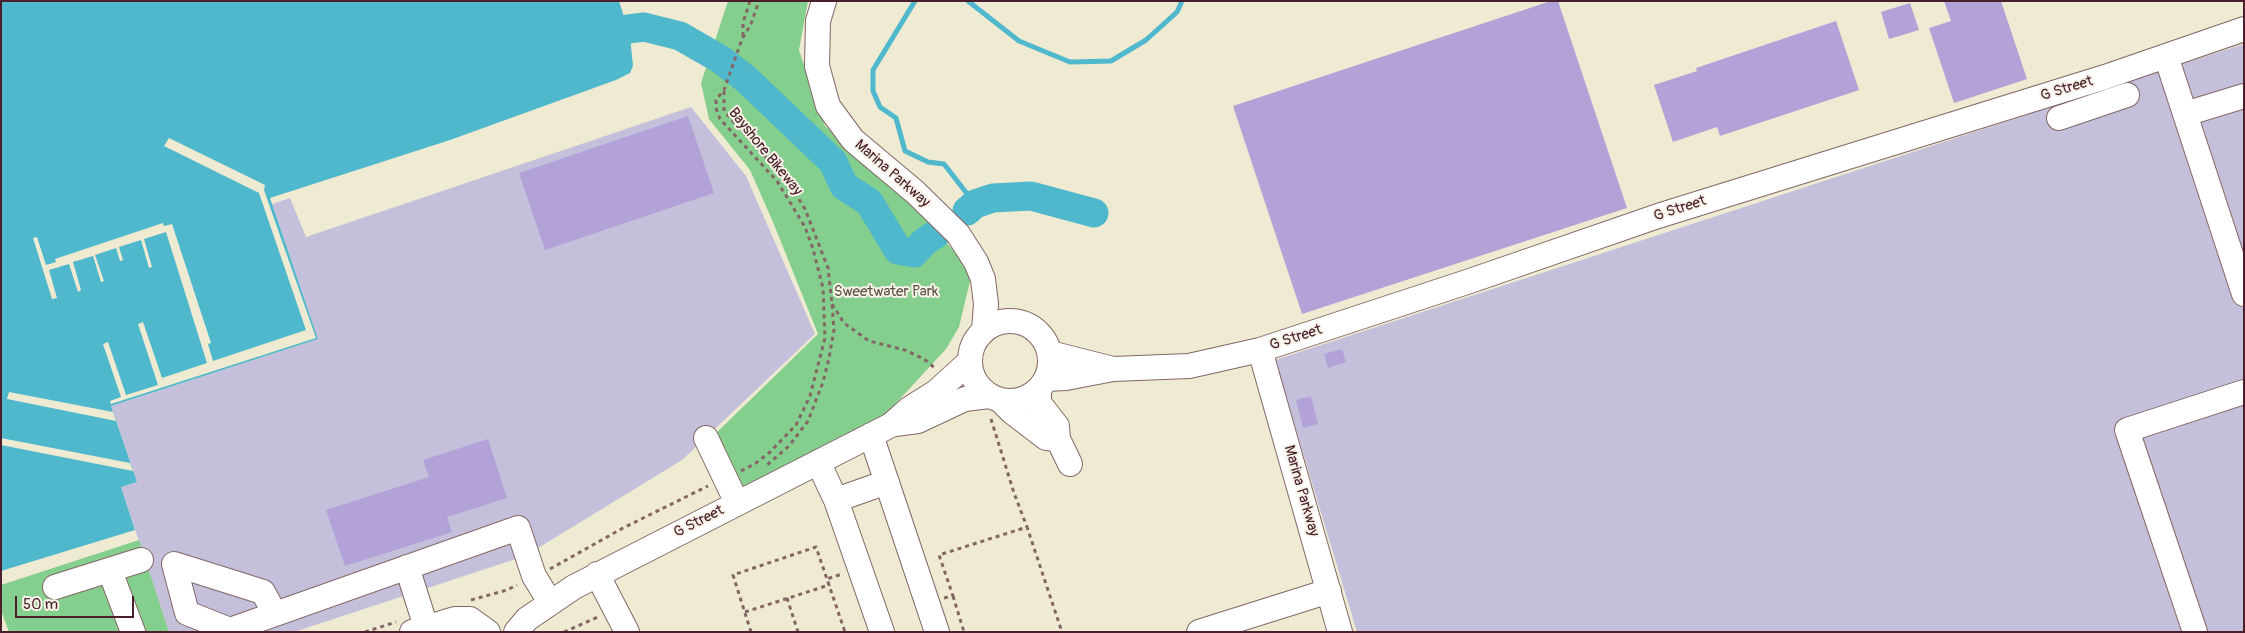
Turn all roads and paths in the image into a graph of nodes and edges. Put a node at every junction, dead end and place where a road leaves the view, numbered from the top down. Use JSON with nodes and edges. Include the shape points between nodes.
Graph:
{"nodes":[{"id":1,"x":750,"y":1,"type":"edge"},
{"id":2,"x":759,"y":1,"type":"edge"},
{"id":3,"x":824,"y":1,"type":"edge"},
{"id":4,"x":2244,"y":29,"type":"edge"},
{"id":5,"x":742,"y":39,"type":"junction"},
{"id":6,"x":2166,"y":56,"type":"junction"},
{"id":7,"x":724,"y":90,"type":"junction"},
{"id":8,"x":2127,"y":95,"type":"dead end"},
{"id":9,"x":2244,"y":96,"type":"edge"},
{"id":10,"x":2185,"y":114,"type":"junction"},
{"id":11,"x":2059,"y":118,"type":"dead end"},
{"id":12,"x":983,"y":279,"type":"junction"},
{"id":13,"x":2244,"y":294,"type":"edge"},
{"id":14,"x":832,"y":304,"type":"junction"},
{"id":15,"x":1014,"y":321,"type":"junction"},
{"id":16,"x":984,"y":330,"type":"junction"},
{"id":17,"x":1260,"y":350,"type":"junction"},
{"id":18,"x":1050,"y":353,"type":"junction"},
{"id":19,"x":970,"y":362,"type":"junction"},
{"id":20,"x":1113,"y":369,"type":"junction"},
{"id":21,"x":942,"y":373,"type":"dead end"},
{"id":22,"x":1043,"y":384,"type":"junction"},
{"id":23,"x":2244,"y":392,"type":"edge"},
{"id":24,"x":993,"y":402,"type":"junction"},
{"id":25,"x":881,"y":430,"type":"junction"},
{"id":26,"x":706,"y":438,"type":"dead end"},
{"id":27,"x":1058,"y":439,"type":"junction"},
{"id":28,"x":818,"y":462,"type":"junction"},
{"id":29,"x":1070,"y":464,"type":"dead end"},
{"id":30,"x":762,"y":469,"type":"dead end"},
{"id":31,"x":725,"y":478,"type":"junction"},
{"id":32,"x":887,"y":482,"type":"junction"},
{"id":33,"x":836,"y":500,"type":"junction"},
{"id":34,"x":737,"y":503,"type":"junction"},
{"id":35,"x":1027,"y":527,"type":"junction"},
{"id":36,"x":141,"y":560,"type":"dead end"},
{"id":37,"x":407,"y":567,"type":"junction"},
{"id":38,"x":110,"y":571,"type":"junction"},
{"id":39,"x":597,"y":574,"type":"junction"},
{"id":40,"x":842,"y":574,"type":"dead end"},
{"id":41,"x":827,"y":579,"type":"junction"},
{"id":42,"x":829,"y":585,"type":"junction"},
{"id":43,"x":55,"y":587,"type":"dead end"},
{"id":44,"x":1329,"y":591,"type":"junction"},
{"id":45,"x":952,"y":596,"type":"junction"},
{"id":46,"x":787,"y":598,"type":"junction"},
{"id":47,"x":942,"y":598,"type":"dead end"},
{"id":48,"x":550,"y":602,"type":"junction"},
{"id":49,"x":745,"y":612,"type":"junction"},
{"id":50,"x":275,"y":614,"type":"junction"},
{"id":51,"x":603,"y":615,"type":"dead end"},
{"id":52,"x":419,"y":629,"type":"edge"},
{"id":53,"x":230,"y":631,"type":"edge"},
{"id":54,"x":133,"y":632,"type":"edge"},
{"id":55,"x":488,"y":632,"type":"edge"},
{"id":56,"x":516,"y":632,"type":"edge"},
{"id":57,"x":564,"y":632,"type":"edge"},
{"id":58,"x":627,"y":632,"type":"edge"},
{"id":59,"x":751,"y":632,"type":"edge"},
{"id":60,"x":798,"y":632,"type":"edge"},
{"id":61,"x":845,"y":632,"type":"edge"},
{"id":62,"x":882,"y":632,"type":"edge"},
{"id":63,"x":937,"y":632,"type":"edge"},
{"id":64,"x":964,"y":632,"type":"edge"},
{"id":65,"x":1062,"y":632,"type":"edge"},
{"id":66,"x":1199,"y":632,"type":"edge"},
{"id":67,"x":1340,"y":632,"type":"edge"},
{"id":68,"x":2195,"y":632,"type":"edge"}],
"edges":[{"from":1,"to":5,"type":"path"},
{"from":2,"to":5,"type":"path"},
{"from":3,"to":12,"type":"street","name":"Marina Parkway","via":[[818,21],[817,66],[828,106],[853,140],[958,234]]},
{"from":4,"to":6,"type":"street","name":"G Street"},
{"from":5,"to":7,"type":"path","name":"Bayshore Bikeway"},
{"from":6,"to":10,"type":"street"},
{"from":6,"to":17,"type":"street","name":"G Street","via":[[1658,216]]},
{"from":7,"to":14,"type":"path","via":[[724,111],[784,177],[805,209],[828,268]]},
{"from":7,"to":31,"type":"path","name":"Bayshore Bikeway","via":[[716,100],[720,119],[777,181],[805,227],[820,270],[825,312],[825,338],[817,375],[796,425],[756,463]]},
{"from":8,"to":11,"type":"street"},
{"from":9,"to":10,"type":"street"},
{"from":10,"to":13,"type":"street"},
{"from":12,"to":15,"type":"street","name":"Marina Parkway","via":[[1000,296]]},
{"from":12,"to":16,"type":"street","name":"Marina Parkway","via":[[986,304]]},
{"from":14,"to":21,"type":"path","via":[[844,323],[869,341],[905,350]]},
{"from":14,"to":30,"type":"path","via":[[834,330],[829,358],[808,421],[790,446]]},
{"from":15,"to":16,"type":"street","via":[[999,322]]},
{"from":15,"to":18,"type":"street","via":[[1036,330]]},
{"from":16,"to":19,"type":"street","via":[[972,349]]},
{"from":17,"to":20,"type":"street","name":"G Street","via":[[1189,366]]},
{"from":17,"to":44,"type":"street","name":"Marina Parkway"},
{"from":18,"to":20,"type":"street","name":"G Street"},
{"from":18,"to":22,"type":"street","via":[[1050,366]]},
{"from":19,"to":24,"type":"street","via":[[972,375]]},
{"from":19,"to":25,"type":"street","name":"G Street","via":[[936,392]]},
{"from":20,"to":22,"type":"street","name":"G Street"},
{"from":22,"to":24,"type":"street","via":[[1028,397]]},
{"from":22,"to":27,"type":"street","via":[[1039,403],[1057,426]]},
{"from":23,"to":68,"type":"street","via":[[2127,430]]},
{"from":24,"to":25,"type":"street","name":"G Street","via":[[965,400],[918,421]]},
{"from":24,"to":27,"type":"street","via":[[1046,438]]},
{"from":24,"to":35,"type":"path","via":[[1014,493]]},
{"from":25,"to":28,"type":"street","name":"G Street"},
{"from":25,"to":32,"type":"street"},
{"from":26,"to":31,"type":"street"},
{"from":27,"to":29,"type":"street"},
{"from":28,"to":33,"type":"street"},
{"from":28,"to":34,"type":"street","name":"G Street"},
{"from":31,"to":34,"type":"street"},
{"from":32,"to":33,"type":"street"},
{"from":32,"to":63,"type":"street"},
{"from":33,"to":62,"type":"street"},
{"from":34,"to":39,"type":"street","name":"G Street"},
{"from":35,"to":45,"type":"path","via":[[939,556]]},
{"from":35,"to":65,"type":"path"},
{"from":36,"to":38,"type":"street"},
{"from":37,"to":48,"type":"street","via":[[518,528],[534,576]]},
{"from":37,"to":50,"type":"street"},
{"from":37,"to":52,"type":"street"},
{"from":38,"to":43,"type":"street"},
{"from":38,"to":54,"type":"street"},
{"from":39,"to":48,"type":"street","name":"G Street"},
{"from":39,"to":58,"type":"street"},
{"from":40,"to":41,"type":"path"},
{"from":41,"to":42,"type":"path"},
{"from":41,"to":49,"type":"path","via":[[816,547],[733,575]]},
{"from":42,"to":46,"type":"path"},
{"from":42,"to":61,"type":"path"},
{"from":44,"to":66,"type":"street"},
{"from":44,"to":67,"type":"street","name":"Marina Parkway"},
{"from":45,"to":47,"type":"path"},
{"from":45,"to":64,"type":"path"},
{"from":46,"to":49,"type":"path"},
{"from":46,"to":60,"type":"path"},
{"from":48,"to":56,"type":"street","name":"G Street"},
{"from":49,"to":59,"type":"path"},
{"from":50,"to":53,"type":"street"},
{"from":50,"to":53,"type":"street","via":[[263,592],[174,564],[187,613]]},
{"from":51,"to":57,"type":"path"},
{"from":52,"to":55,"type":"street","via":[[455,619],[470,619]]}]}
